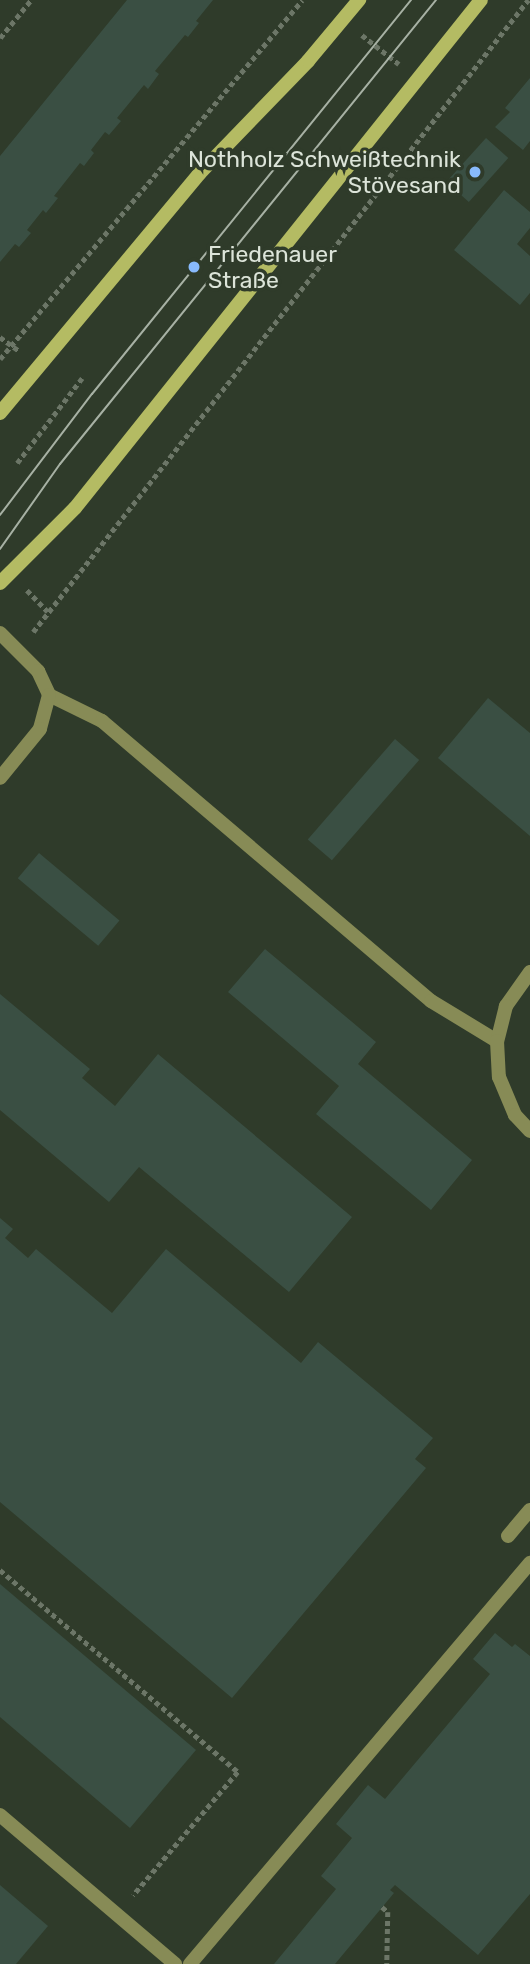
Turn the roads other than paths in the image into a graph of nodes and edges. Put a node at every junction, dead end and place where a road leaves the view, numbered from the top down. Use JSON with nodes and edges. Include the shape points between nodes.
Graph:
{"nodes":[{"id":1,"x":359,"y":0,"type":"edge"},
{"id":2,"x":481,"y":0,"type":"edge"},
{"id":3,"x":0,"y":413,"type":"edge"},
{"id":4,"x":0,"y":583,"type":"edge"},
{"id":5,"x":0,"y":633,"type":"edge"},
{"id":6,"x":49,"y":695,"type":"junction"},
{"id":7,"x":0,"y":778,"type":"edge"},
{"id":8,"x":530,"y":972,"type":"edge"},
{"id":9,"x":497,"y":1041,"type":"junction"},
{"id":10,"x":530,"y":1131,"type":"edge"},
{"id":11,"x":530,"y":1510,"type":"edge"},
{"id":12,"x":508,"y":1536,"type":"dead end"},
{"id":13,"x":530,"y":1563,"type":"edge"},
{"id":14,"x":0,"y":1815,"type":"edge"},
{"id":15,"x":175,"y":1964,"type":"edge"},
{"id":16,"x":190,"y":1964,"type":"edge"}],
"edges":[{"from":1,"to":3,"type":"main road","via":[[308,61],[199,174]]},
{"from":2,"to":4,"type":"main road","via":[[75,508]]},
{"from":5,"to":6,"type":"street","via":[[38,671]]},
{"from":6,"to":7,"type":"street","via":[[40,729]]},
{"from":6,"to":9,"type":"street","via":[[102,721],[432,1001]]},
{"from":8,"to":9,"type":"street","via":[[506,1006]]},
{"from":9,"to":10,"type":"street","via":[[499,1077],[514,1115]]},
{"from":11,"to":12,"type":"street"},
{"from":13,"to":16,"type":"street"},
{"from":14,"to":15,"type":"street"}]}
